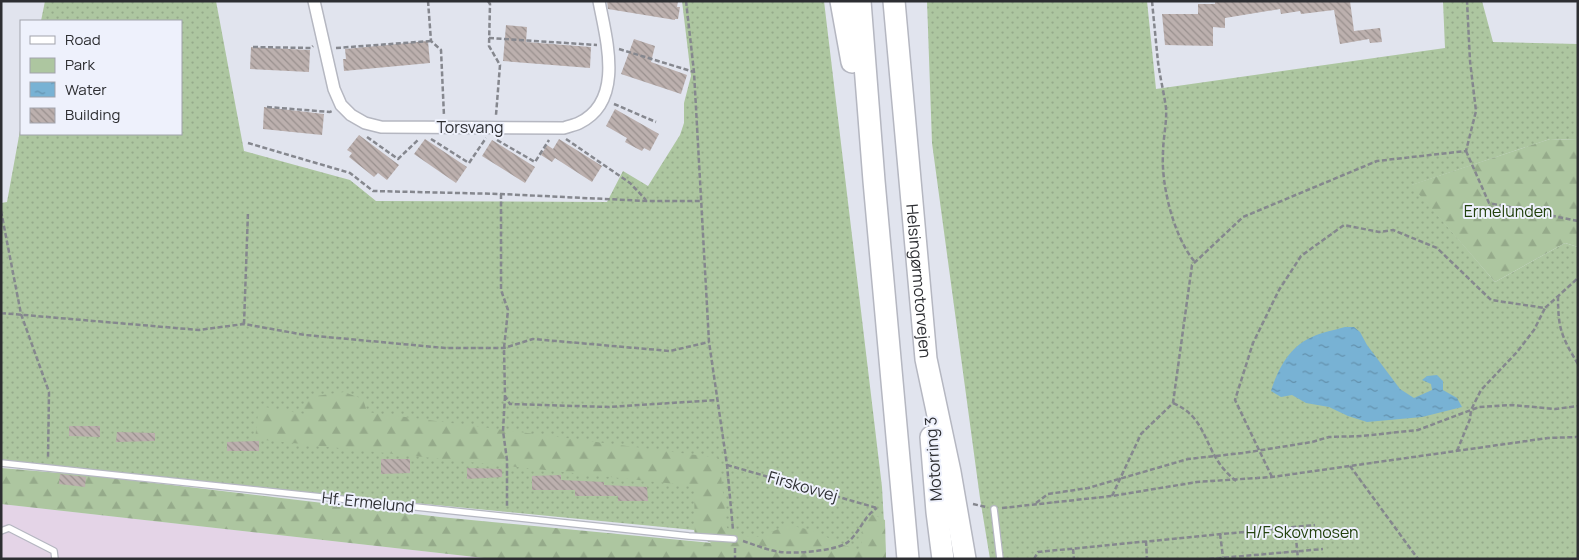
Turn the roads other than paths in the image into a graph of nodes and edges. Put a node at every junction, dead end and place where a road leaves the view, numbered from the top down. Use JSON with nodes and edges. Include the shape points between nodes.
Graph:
{"nodes":[{"id":1,"x":314,"y":1,"type":"edge"},
{"id":2,"x":599,"y":1,"type":"edge"},
{"id":3,"x":841,"y":1,"type":"edge"},
{"id":4,"x":860,"y":1,"type":"edge"},
{"id":5,"x":894,"y":1,"type":"edge"},
{"id":6,"x":874,"y":181,"type":"junction"},
{"id":7,"x":926,"y":359,"type":"junction"},
{"id":8,"x":1,"y":463,"type":"edge"},
{"id":9,"x":994,"y":509,"type":"road end"},
{"id":10,"x":1,"y":531,"type":"edge"},
{"id":11,"x":734,"y":539,"type":"road end"},
{"id":12,"x":55,"y":559,"type":"edge"},
{"id":13,"x":908,"y":559,"type":"edge"},
{"id":14,"x":942,"y":559,"type":"edge"},
{"id":15,"x":965,"y":559,"type":"edge"},
{"id":16,"x":1000,"y":559,"type":"edge"}],
"edges":[{"from":1,"to":2,"type":"street","name":"Torsvang","via":[[334,90],[341,105],[351,114],[365,123],[381,127],[492,129],[564,128],[593,114],[608,85],[608,46]]},
{"from":3,"to":6,"type":"highway"},
{"from":4,"to":6,"type":"highway"},
{"from":5,"to":7,"type":"highway","name":"Helsingørmotorvejen"},
{"from":6,"to":13,"type":"highway"},
{"from":7,"to":14,"type":"highway","name":"Motorring 3"},
{"from":7,"to":15,"type":"highway","name":"Helsingørmotorvejen"},
{"from":8,"to":11,"type":"lane","name":"Hf. Ermelund"},
{"from":9,"to":16,"type":"lane"},
{"from":10,"to":12,"type":"lane","via":[[9,528],[54,551]]}]}
